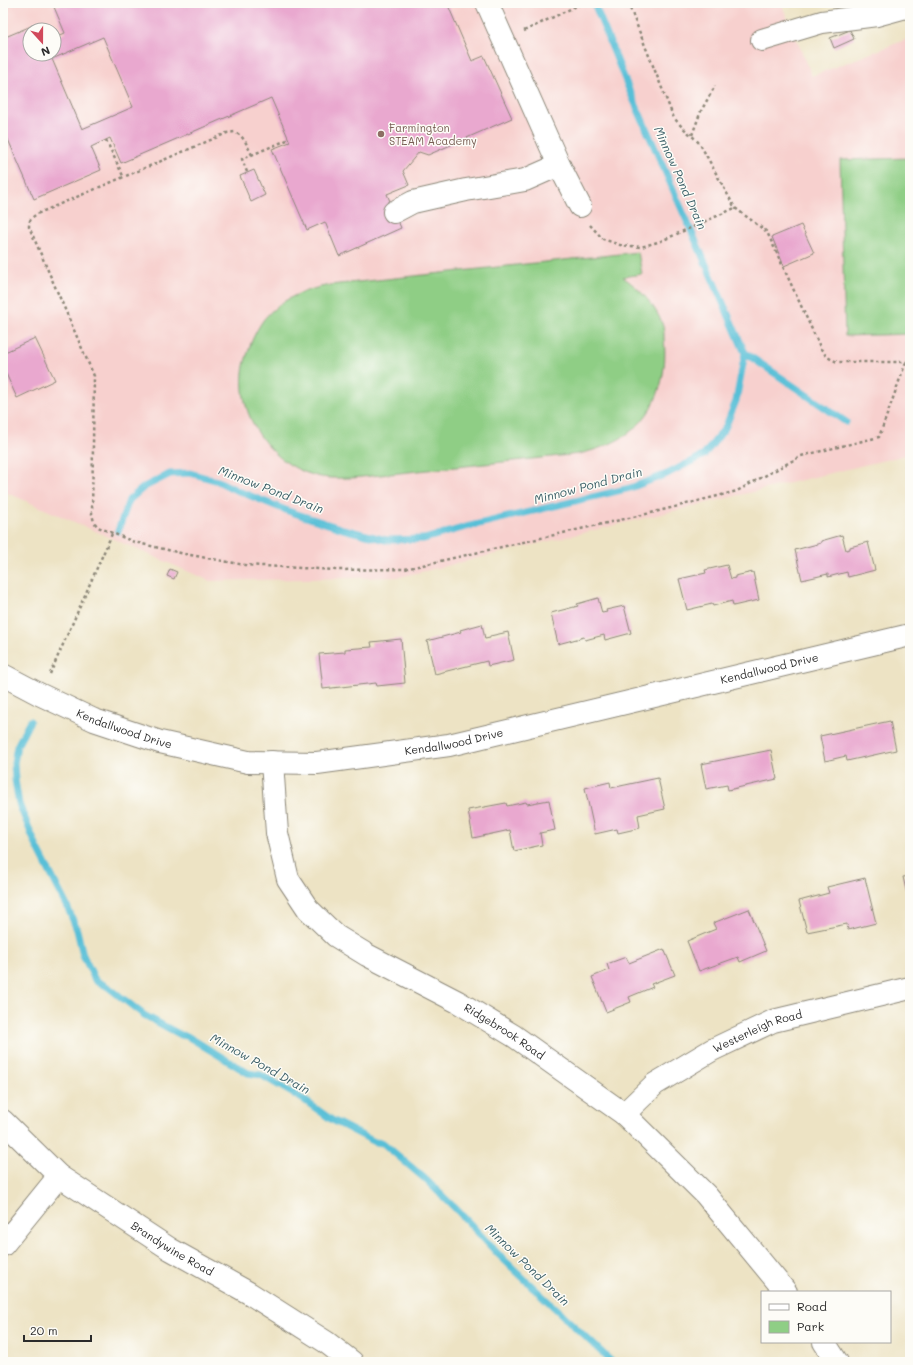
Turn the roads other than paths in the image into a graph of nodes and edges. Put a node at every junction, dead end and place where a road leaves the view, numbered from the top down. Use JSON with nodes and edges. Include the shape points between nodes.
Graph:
{"nodes":[{"id":1,"x":486,"y":3,"type":"edge"},
{"id":2,"x":910,"y":6,"type":"edge"},
{"id":3,"x":762,"y":40,"type":"dead end"},
{"id":4,"x":559,"y":165,"type":"junction"},
{"id":5,"x":580,"y":206,"type":"road end"},
{"id":6,"x":394,"y":212,"type":"dead end"},
{"id":7,"x":910,"y":635,"type":"edge"},
{"id":8,"x":3,"y":675,"type":"edge"},
{"id":9,"x":272,"y":762,"type":"junction"},
{"id":10,"x":910,"y":988,"type":"edge"},
{"id":11,"x":624,"y":1114,"type":"junction"},
{"id":12,"x":3,"y":1121,"type":"edge"},
{"id":13,"x":59,"y":1176,"type":"junction"},
{"id":14,"x":3,"y":1245,"type":"edge"},
{"id":15,"x":785,"y":1291,"type":"edge"},
{"id":16,"x":825,"y":1343,"type":"edge"},
{"id":17,"x":352,"y":1362,"type":"edge"},
{"id":18,"x":837,"y":1362,"type":"edge"}],
"edges":[{"from":1,"to":4,"type":"street"},
{"from":2,"to":3,"type":"street","via":[[877,15],[822,22]]},
{"from":4,"to":5,"type":"street"},
{"from":4,"to":6,"type":"street","via":[[525,180],[413,202]]},
{"from":7,"to":9,"type":"street","name":"Kendallwood Drive","via":[[449,745],[317,763]]},
{"from":8,"to":9,"type":"street","name":"Kendallwood Drive","via":[[94,720],[160,742],[248,762]]},
{"from":9,"to":11,"type":"street","name":"Ridgebrook Road","via":[[277,833],[288,879],[308,909],[336,936],[458,1002],[514,1036]]},
{"from":10,"to":11,"type":"street","name":"Westerleigh Road","via":[[773,1021],[712,1050],[655,1084]]},
{"from":11,"to":15,"type":"street","name":"Ridgebrook Road","via":[[706,1196]]},
{"from":12,"to":13,"type":"street","name":"Brandywine Road"},
{"from":13,"to":14,"type":"street"},
{"from":13,"to":17,"type":"street","name":"Brandywine Road","via":[[170,1249],[249,1293],[326,1342]]},
{"from":16,"to":18,"type":"street"}]}
